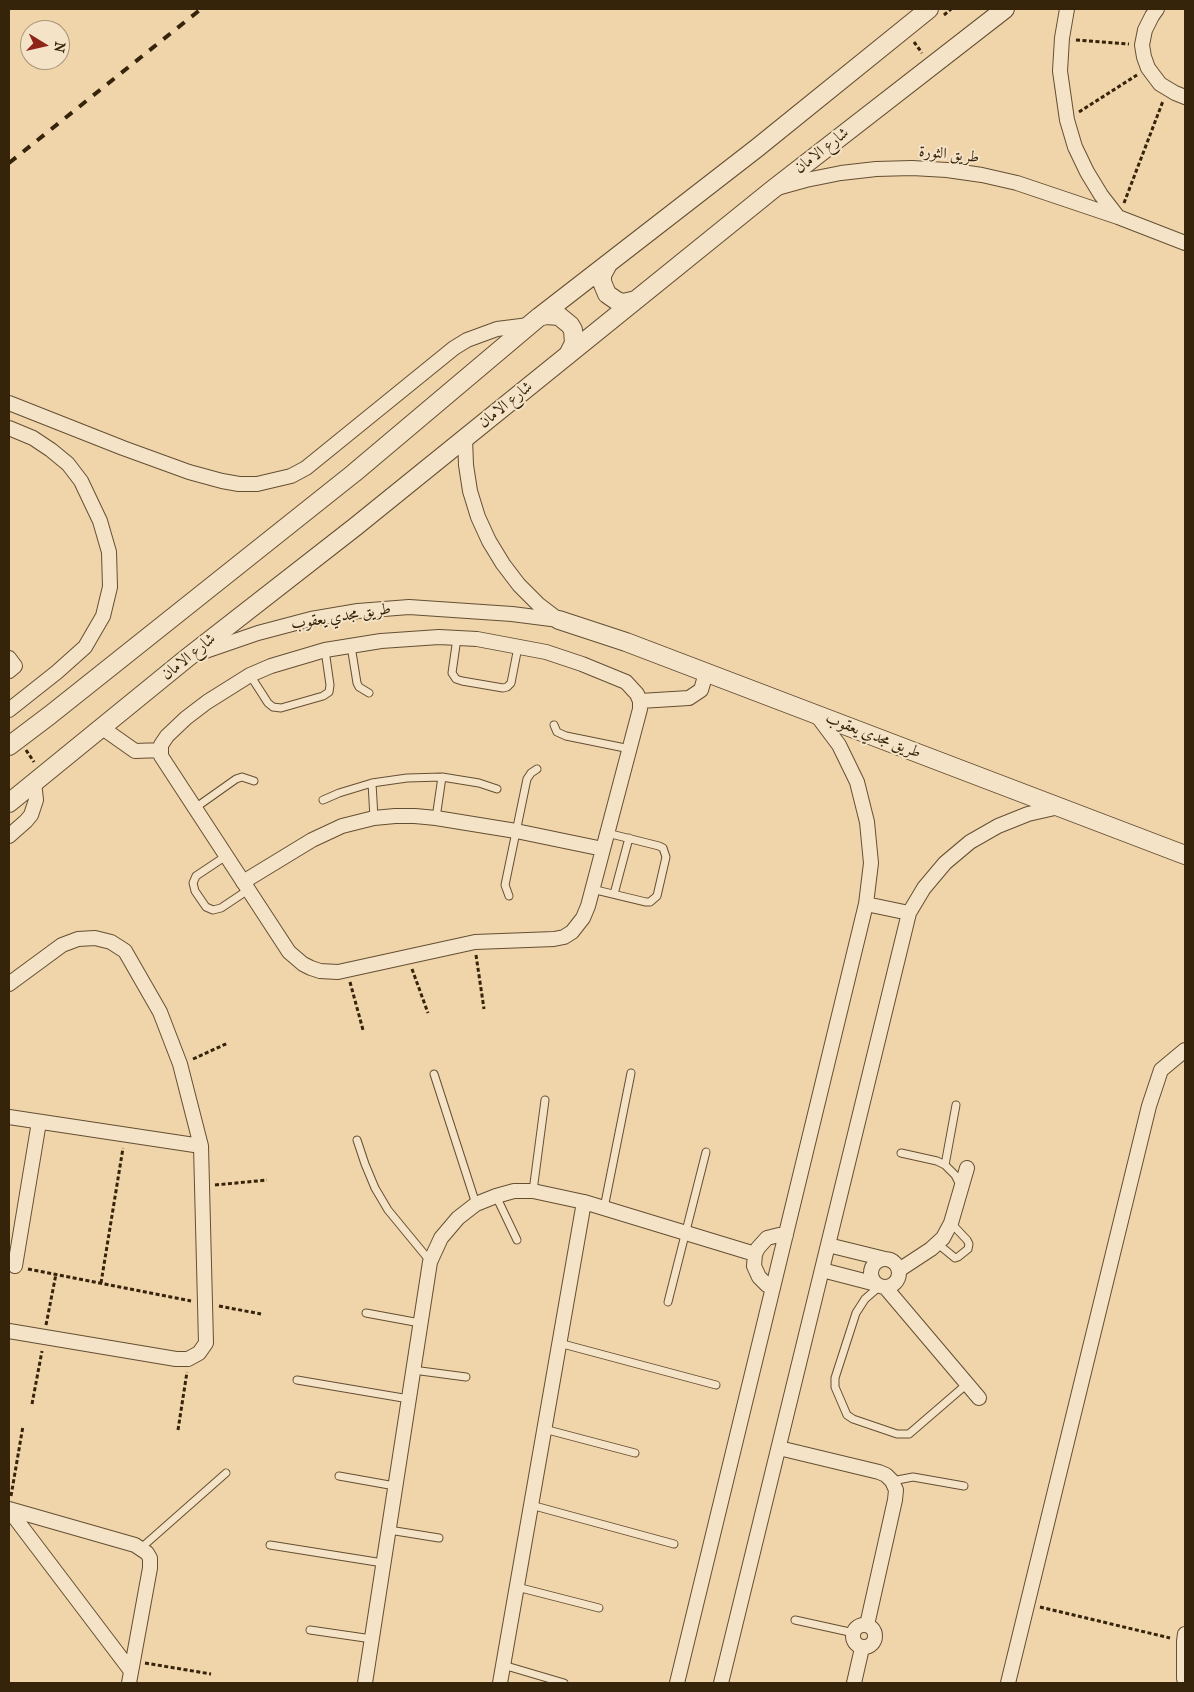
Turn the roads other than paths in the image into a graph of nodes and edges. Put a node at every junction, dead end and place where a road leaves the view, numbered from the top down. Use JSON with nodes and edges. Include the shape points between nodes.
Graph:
{"nodes":[{"id":1,"x":1005,"y":9,"type":"edge"},
{"id":2,"x":1067,"y":9,"type":"edge"},
{"id":3,"x":1157,"y":9,"type":"edge"},
{"id":4,"x":936,"y":12,"type":"edge"},
{"id":5,"x":1185,"y":97,"type":"edge"},
{"id":6,"x":772,"y":190,"type":"junction"},
{"id":7,"x":1118,"y":217,"type":"junction"},
{"id":8,"x":1185,"y":244,"type":"edge"},
{"id":9,"x":608,"y":264,"type":"junction"},
{"id":10,"x":636,"y":300,"type":"junction"},
{"id":11,"x":534,"y":321,"type":"junction"},
{"id":12,"x":568,"y":355,"type":"junction"},
{"id":13,"x":9,"y":403,"type":"edge"},
{"id":14,"x":11,"y":429,"type":"edge"},
{"id":15,"x":464,"y":438,"type":"junction"},
{"id":16,"x":559,"y":620,"type":"junction"},
{"id":17,"x":457,"y":637,"type":"junction"},
{"id":18,"x":351,"y":646,"type":"junction"},
{"id":19,"x":518,"y":647,"type":"junction"},
{"id":20,"x":325,"y":650,"type":"junction"},
{"id":21,"x":9,"y":658,"type":"edge"},
{"id":22,"x":187,"y":658,"type":"junction"},
{"id":23,"x":9,"y":672,"type":"edge"},
{"id":24,"x":706,"y":673,"type":"junction"},
{"id":25,"x":250,"y":675,"type":"junction"},
{"id":26,"x":369,"y":694,"type":"dead end"},
{"id":27,"x":640,"y":701,"type":"junction"},
{"id":28,"x":9,"y":710,"type":"edge"},
{"id":29,"x":815,"y":713,"type":"junction"},
{"id":30,"x":554,"y":725,"type":"dead end"},
{"id":31,"x":101,"y":727,"type":"junction"},
{"id":32,"x":14,"y":742,"type":"edge"},
{"id":33,"x":630,"y":749,"type":"junction"},
{"id":34,"x":161,"y":750,"type":"junction"},
{"id":35,"x":537,"y":769,"type":"dead end"},
{"id":36,"x":442,"y":777,"type":"junction"},
{"id":37,"x":38,"y":779,"type":"junction"},
{"id":38,"x":254,"y":781,"type":"dead end"},
{"id":39,"x":372,"y":783,"type":"junction"},
{"id":40,"x":497,"y":788,"type":"dead end"},
{"id":41,"x":322,"y":800,"type":"dead end"},
{"id":42,"x":9,"y":803,"type":"edge"},
{"id":43,"x":1059,"y":807,"type":"junction"},
{"id":44,"x":196,"y":808,"type":"junction"},
{"id":45,"x":374,"y":818,"type":"junction"},
{"id":46,"x":436,"y":818,"type":"junction"},
{"id":47,"x":516,"y":831,"type":"junction"},
{"id":48,"x":607,"y":833,"type":"junction"},
{"id":49,"x":9,"y":836,"type":"edge"},
{"id":50,"x":628,"y":838,"type":"junction"},
{"id":51,"x":603,"y":848,"type":"junction"},
{"id":52,"x":1185,"y":855,"type":"edge"},
{"id":53,"x":226,"y":856,"type":"junction"},
{"id":54,"x":246,"y":886,"type":"junction"},
{"id":55,"x":592,"y":889,"type":"junction"},
{"id":56,"x":614,"y":894,"type":"junction"},
{"id":57,"x":508,"y":896,"type":"dead end"},
{"id":58,"x":866,"y":904,"type":"junction"},
{"id":59,"x":910,"y":913,"type":"junction"},
{"id":60,"x":9,"y":984,"type":"edge"},
{"id":61,"x":1185,"y":1050,"type":"edge"},
{"id":62,"x":631,"y":1073,"type":"dead end"},
{"id":63,"x":434,"y":1074,"type":"dead end"},
{"id":64,"x":545,"y":1100,"type":"dead end"},
{"id":65,"x":956,"y":1105,"type":"dead end"},
{"id":66,"x":9,"y":1117,"type":"edge"},
{"id":67,"x":40,"y":1122,"type":"junction"},
{"id":68,"x":357,"y":1140,"type":"dead end"},
{"id":69,"x":200,"y":1146,"type":"junction"},
{"id":70,"x":706,"y":1152,"type":"dead end"},
{"id":71,"x":901,"y":1153,"type":"dead end"},
{"id":72,"x":945,"y":1164,"type":"junction"},
{"id":73,"x":967,"y":1168,"type":"dead end"},
{"id":74,"x":962,"y":1188,"type":"junction"},
{"id":75,"x":533,"y":1191,"type":"junction"},
{"id":76,"x":496,"y":1196,"type":"junction"},
{"id":77,"x":584,"y":1202,"type":"junction"},
{"id":78,"x":476,"y":1204,"type":"junction"},
{"id":79,"x":604,"y":1208,"type":"junction"},
{"id":80,"x":951,"y":1223,"type":"junction"},
{"id":81,"x":686,"y":1233,"type":"junction"},
{"id":82,"x":786,"y":1235,"type":"junction"},
{"id":83,"x":517,"y":1240,"type":"dead end"},
{"id":84,"x":938,"y":1244,"type":"junction"},
{"id":85,"x":828,"y":1245,"type":"junction"},
{"id":86,"x":755,"y":1254,"type":"junction"},
{"id":87,"x":885,"y":1260,"type":"junction"},
{"id":88,"x":430,"y":1262,"type":"junction"},
{"id":89,"x":15,"y":1266,"type":"road end"},
{"id":90,"x":822,"y":1270,"type":"junction"},
{"id":91,"x":899,"y":1270,"type":"junction"},
{"id":92,"x":881,"y":1286,"type":"junction"},
{"id":93,"x":773,"y":1288,"type":"junction"},
{"id":94,"x":668,"y":1302,"type":"dead end"},
{"id":95,"x":366,"y":1313,"type":"dead end"},
{"id":96,"x":420,"y":1323,"type":"junction"},
{"id":97,"x":9,"y":1331,"type":"edge"},
{"id":98,"x":559,"y":1343,"type":"junction"},
{"id":99,"x":413,"y":1370,"type":"junction"},
{"id":100,"x":466,"y":1377,"type":"dead end"},
{"id":101,"x":297,"y":1380,"type":"dead end"},
{"id":102,"x":967,"y":1384,"type":"junction"},
{"id":103,"x":716,"y":1385,"type":"dead end"},
{"id":104,"x":980,"y":1398,"type":"dead end"},
{"id":105,"x":409,"y":1399,"type":"junction"},
{"id":106,"x":544,"y":1429,"type":"junction"},
{"id":107,"x":779,"y":1448,"type":"junction"},
{"id":108,"x":635,"y":1453,"type":"dead end"},
{"id":109,"x":226,"y":1472,"type":"dead end"},
{"id":110,"x":340,"y":1476,"type":"dead end"},
{"id":111,"x":892,"y":1481,"type":"junction"},
{"id":112,"x":395,"y":1486,"type":"junction"},
{"id":113,"x":964,"y":1486,"type":"dead end"},
{"id":114,"x":9,"y":1505,"type":"edge"},
{"id":115,"x":531,"y":1505,"type":"junction"},
{"id":116,"x":389,"y":1530,"type":"junction"},
{"id":117,"x":439,"y":1538,"type":"dead end"},
{"id":118,"x":674,"y":1544,"type":"dead end"},
{"id":119,"x":270,"y":1545,"type":"dead end"},
{"id":120,"x":141,"y":1548,"type":"junction"},
{"id":121,"x":384,"y":1563,"type":"junction"},
{"id":122,"x":517,"y":1587,"type":"junction"},
{"id":123,"x":598,"y":1608,"type":"dead end"},
{"id":124,"x":795,"y":1620,"type":"dead end"},
{"id":125,"x":867,"y":1625,"type":"junction"},
{"id":126,"x":310,"y":1630,"type":"dead end"},
{"id":127,"x":854,"y":1632,"type":"junction"},
{"id":128,"x":1184,"y":1638,"type":"edge"},
{"id":129,"x":372,"y":1639,"type":"junction"},
{"id":130,"x":862,"y":1648,"type":"junction"},
{"id":131,"x":503,"y":1665,"type":"junction"},
{"id":132,"x":131,"y":1672,"type":"edge"},
{"id":133,"x":1185,"y":1682,"type":"edge"},
{"id":134,"x":365,"y":1683,"type":"edge"},
{"id":135,"x":500,"y":1683,"type":"edge"},
{"id":136,"x":564,"y":1683,"type":"edge"},
{"id":137,"x":677,"y":1683,"type":"edge"},
{"id":138,"x":721,"y":1683,"type":"edge"},
{"id":139,"x":854,"y":1683,"type":"edge"},
{"id":140,"x":1008,"y":1683,"type":"edge"}],
"edges":[{"from":1,"to":6,"type":"street","name":"شارع الامان"},
{"from":2,"to":7,"type":"street","via":[[1062,38],[1061,88],[1067,120],[1087,172]]},
{"from":3,"to":5,"type":"street","via":[[1145,30],[1144,57],[1153,76],[1168,89]]},
{"from":4,"to":9,"type":"street","via":[[904,29]]},
{"from":6,"to":7,"type":"street","name":"طريق الثورة","via":[[841,173],[876,169],[947,170],[1017,183]]},
{"from":6,"to":10,"type":"street","name":"شارع الامان"},
{"from":7,"to":8,"type":"street","name":"طريق الثورة"},
{"from":9,"to":10,"type":"street","via":[[602,275],[607,294],[623,303]]},
{"from":9,"to":11,"type":"street"},
{"from":10,"to":12,"type":"street","name":"شارع الامان"},
{"from":11,"to":12,"type":"street","via":[[546,314],[559,316],[570,325],[574,343]]},
{"from":11,"to":13,"type":"street","via":[[467,340],[306,468],[291,476],[257,484],[239,484],[189,472]]},
{"from":11,"to":32,"type":"street","via":[[354,473]]},
{"from":12,"to":15,"type":"street","name":"شارع الامان"},
{"from":14,"to":28,"type":"street","via":[[51,450],[82,482],[100,521],[109,552],[110,587],[103,616],[85,647]]},
{"from":15,"to":16,"type":"street","name":"طريق مجدي يعقوب","via":[[470,491],[489,541],[519,585]]},
{"from":15,"to":22,"type":"street","name":"شارع الامان"},
{"from":16,"to":22,"type":"street","name":"طريق مجدي يعقوب","via":[[409,607],[358,611],[258,633]]},
{"from":16,"to":24,"type":"street","name":"طريق مجدي يعقوب"},
{"from":17,"to":18,"type":"street","via":[[381,640]]},
{"from":17,"to":19,"type":"street"},
{"from":17,"to":19,"type":"lane","via":[[452,674],[462,682],[507,687],[511,683]]},
{"from":18,"to":20,"type":"street"},
{"from":18,"to":26,"type":"lane","via":[[356,683]]},
{"from":19,"to":27,"type":"street","via":[[546,652],[626,682]]},
{"from":20,"to":25,"type":"street","via":[[290,659]]},
{"from":20,"to":25,"type":"lane","via":[[330,685],[323,696],[281,708],[273,707]]},
{"from":21,"to":23,"type":"street","via":[[15,666]]},
{"from":22,"to":31,"type":"street","name":"شارع الامان"},
{"from":24,"to":27,"type":"street","via":[[701,690],[689,698]]},
{"from":24,"to":29,"type":"street","name":"طريق مجدي يعقوب"},
{"from":25,"to":34,"type":"street","via":[[186,718],[163,740]]},
{"from":27,"to":33,"type":"street"},
{"from":29,"to":43,"type":"street","name":"طريق مجدي يعقوب"},
{"from":29,"to":58,"type":"street","via":[[839,745],[857,782],[868,822],[871,863]]},
{"from":30,"to":33,"type":"lane","via":[[566,736]]},
{"from":31,"to":34,"type":"street","via":[[135,751]]},
{"from":31,"to":37,"type":"street","name":"شارع الامان"},
{"from":33,"to":48,"type":"street"},
{"from":34,"to":44,"type":"street","via":[[161,756]]},
{"from":35,"to":47,"type":"lane","via":[[527,779]]},
{"from":36,"to":39,"type":"lane"},
{"from":36,"to":40,"type":"lane"},
{"from":36,"to":46,"type":"lane"},
{"from":37,"to":42,"type":"street","name":"شارع الامان"},
{"from":37,"to":49,"type":"street","via":[[31,815]]},
{"from":38,"to":44,"type":"lane","via":[[242,777],[236,779]]},
{"from":39,"to":41,"type":"lane"},
{"from":39,"to":45,"type":"lane"},
{"from":43,"to":52,"type":"street","name":"طريق مجدي يعقوب"},
{"from":43,"to":59,"type":"street","via":[[1028,814],[970,842],[945,863],[924,888]]},
{"from":44,"to":53,"type":"street"},
{"from":45,"to":46,"type":"street"},
{"from":45,"to":54,"type":"street","via":[[342,826],[312,840]]},
{"from":46,"to":47,"type":"street"},
{"from":47,"to":51,"type":"street"},
{"from":47,"to":57,"type":"lane","via":[[505,885]]},
{"from":48,"to":50,"type":"lane"},
{"from":48,"to":51,"type":"street"},
{"from":50,"to":56,"type":"lane"},
{"from":50,"to":56,"type":"lane","via":[[659,846],[666,852],[657,896],[646,902]]},
{"from":51,"to":55,"type":"street"},
{"from":53,"to":54,"type":"street"},
{"from":53,"to":54,"type":"lane","via":[[196,876],[195,891],[206,907],[214,910],[221,908]]},
{"from":54,"to":55,"type":"street","via":[[295,959],[320,971],[338,972],[475,942],[564,937],[583,918]]},
{"from":55,"to":56,"type":"lane"},
{"from":58,"to":59,"type":"street"},
{"from":58,"to":82,"type":"street"},
{"from":59,"to":85,"type":"street"},
{"from":60,"to":69,"type":"street","via":[[62,945],[78,939],[95,938],[111,942],[125,951],[160,1012],[180,1064]]},
{"from":61,"to":140,"type":"street","via":[[1161,1070],[1149,1106]]},
{"from":62,"to":79,"type":"lane"},
{"from":63,"to":78,"type":"lane"},
{"from":64,"to":75,"type":"lane"},
{"from":65,"to":72,"type":"lane"},
{"from":66,"to":67,"type":"street"},
{"from":67,"to":69,"type":"street"},
{"from":67,"to":89,"type":"street"},
{"from":68,"to":88,"type":"lane","via":[[375,1188],[388,1210]]},
{"from":69,"to":97,"type":"street","via":[[206,1343],[199,1353],[188,1359],[176,1359]]},
{"from":70,"to":81,"type":"lane"},
{"from":71,"to":72,"type":"lane"},
{"from":72,"to":74,"type":"lane"},
{"from":73,"to":74,"type":"street"},
{"from":74,"to":80,"type":"street"},
{"from":75,"to":76,"type":"street"},
{"from":75,"to":77,"type":"street"},
{"from":76,"to":78,"type":"street"},
{"from":76,"to":83,"type":"lane"},
{"from":77,"to":79,"type":"street"},
{"from":77,"to":98,"type":"street"},
{"from":78,"to":88,"type":"street","via":[[458,1218],[441,1238]]},
{"from":79,"to":81,"type":"street"},
{"from":80,"to":84,"type":"street"},
{"from":80,"to":84,"type":"lane","via":[[967,1240],[968,1249],[954,1258]]},
{"from":81,"to":86,"type":"street"},
{"from":81,"to":94,"type":"lane"},
{"from":82,"to":86,"type":"street","via":[[767,1238]]},
{"from":82,"to":93,"type":"street"},
{"from":84,"to":91,"type":"street"},
{"from":85,"to":87,"type":"street"},
{"from":85,"to":90,"type":"street"},
{"from":86,"to":93,"type":"street","via":[[754,1266],[759,1277]]},
{"from":87,"to":91,"type":"street","via":[[894,1262]]},
{"from":87,"to":92,"type":"street","via":[[872,1269]]},
{"from":88,"to":96,"type":"street"},
{"from":90,"to":92,"type":"street"},
{"from":90,"to":107,"type":"street"},
{"from":91,"to":92,"type":"street","via":[[895,1284]]},
{"from":92,"to":102,"type":"street"},
{"from":92,"to":102,"type":"lane","via":[[865,1299],[856,1314],[834,1378],[847,1415],[897,1434],[909,1434]]},
{"from":93,"to":137,"type":"street"},
{"from":95,"to":96,"type":"lane"},
{"from":96,"to":99,"type":"street"},
{"from":98,"to":103,"type":"lane"},
{"from":98,"to":106,"type":"street"},
{"from":99,"to":100,"type":"lane"},
{"from":99,"to":105,"type":"street"},
{"from":101,"to":105,"type":"lane"},
{"from":102,"to":104,"type":"street"},
{"from":105,"to":112,"type":"street"},
{"from":106,"to":108,"type":"lane"},
{"from":106,"to":115,"type":"street"},
{"from":107,"to":111,"type":"street","via":[[879,1472]]},
{"from":107,"to":138,"type":"street"},
{"from":109,"to":120,"type":"lane"},
{"from":110,"to":112,"type":"lane"},
{"from":111,"to":113,"type":"lane","via":[[914,1477]]},
{"from":111,"to":125,"type":"street","via":[[896,1490],[895,1500]]},
{"from":112,"to":116,"type":"street"},
{"from":114,"to":120,"type":"street"},
{"from":114,"to":132,"type":"street"},
{"from":115,"to":118,"type":"lane"},
{"from":115,"to":122,"type":"street"},
{"from":116,"to":117,"type":"lane"},
{"from":116,"to":121,"type":"street"},
{"from":119,"to":121,"type":"lane"},
{"from":120,"to":132,"type":"street","via":[[150,1558],[150,1568]]},
{"from":121,"to":129,"type":"street"},
{"from":122,"to":123,"type":"lane"},
{"from":122,"to":131,"type":"street"},
{"from":124,"to":127,"type":"lane"},
{"from":125,"to":127,"type":"street"},
{"from":125,"to":130,"type":"street","via":[[872,1628],[876,1639],[873,1644]]},
{"from":126,"to":129,"type":"lane"},
{"from":127,"to":130,"type":"street","via":[[854,1642]]},
{"from":128,"to":133,"type":"street"},
{"from":129,"to":134,"type":"street"},
{"from":130,"to":139,"type":"street"},
{"from":131,"to":135,"type":"street"},
{"from":131,"to":136,"type":"lane"}]}
